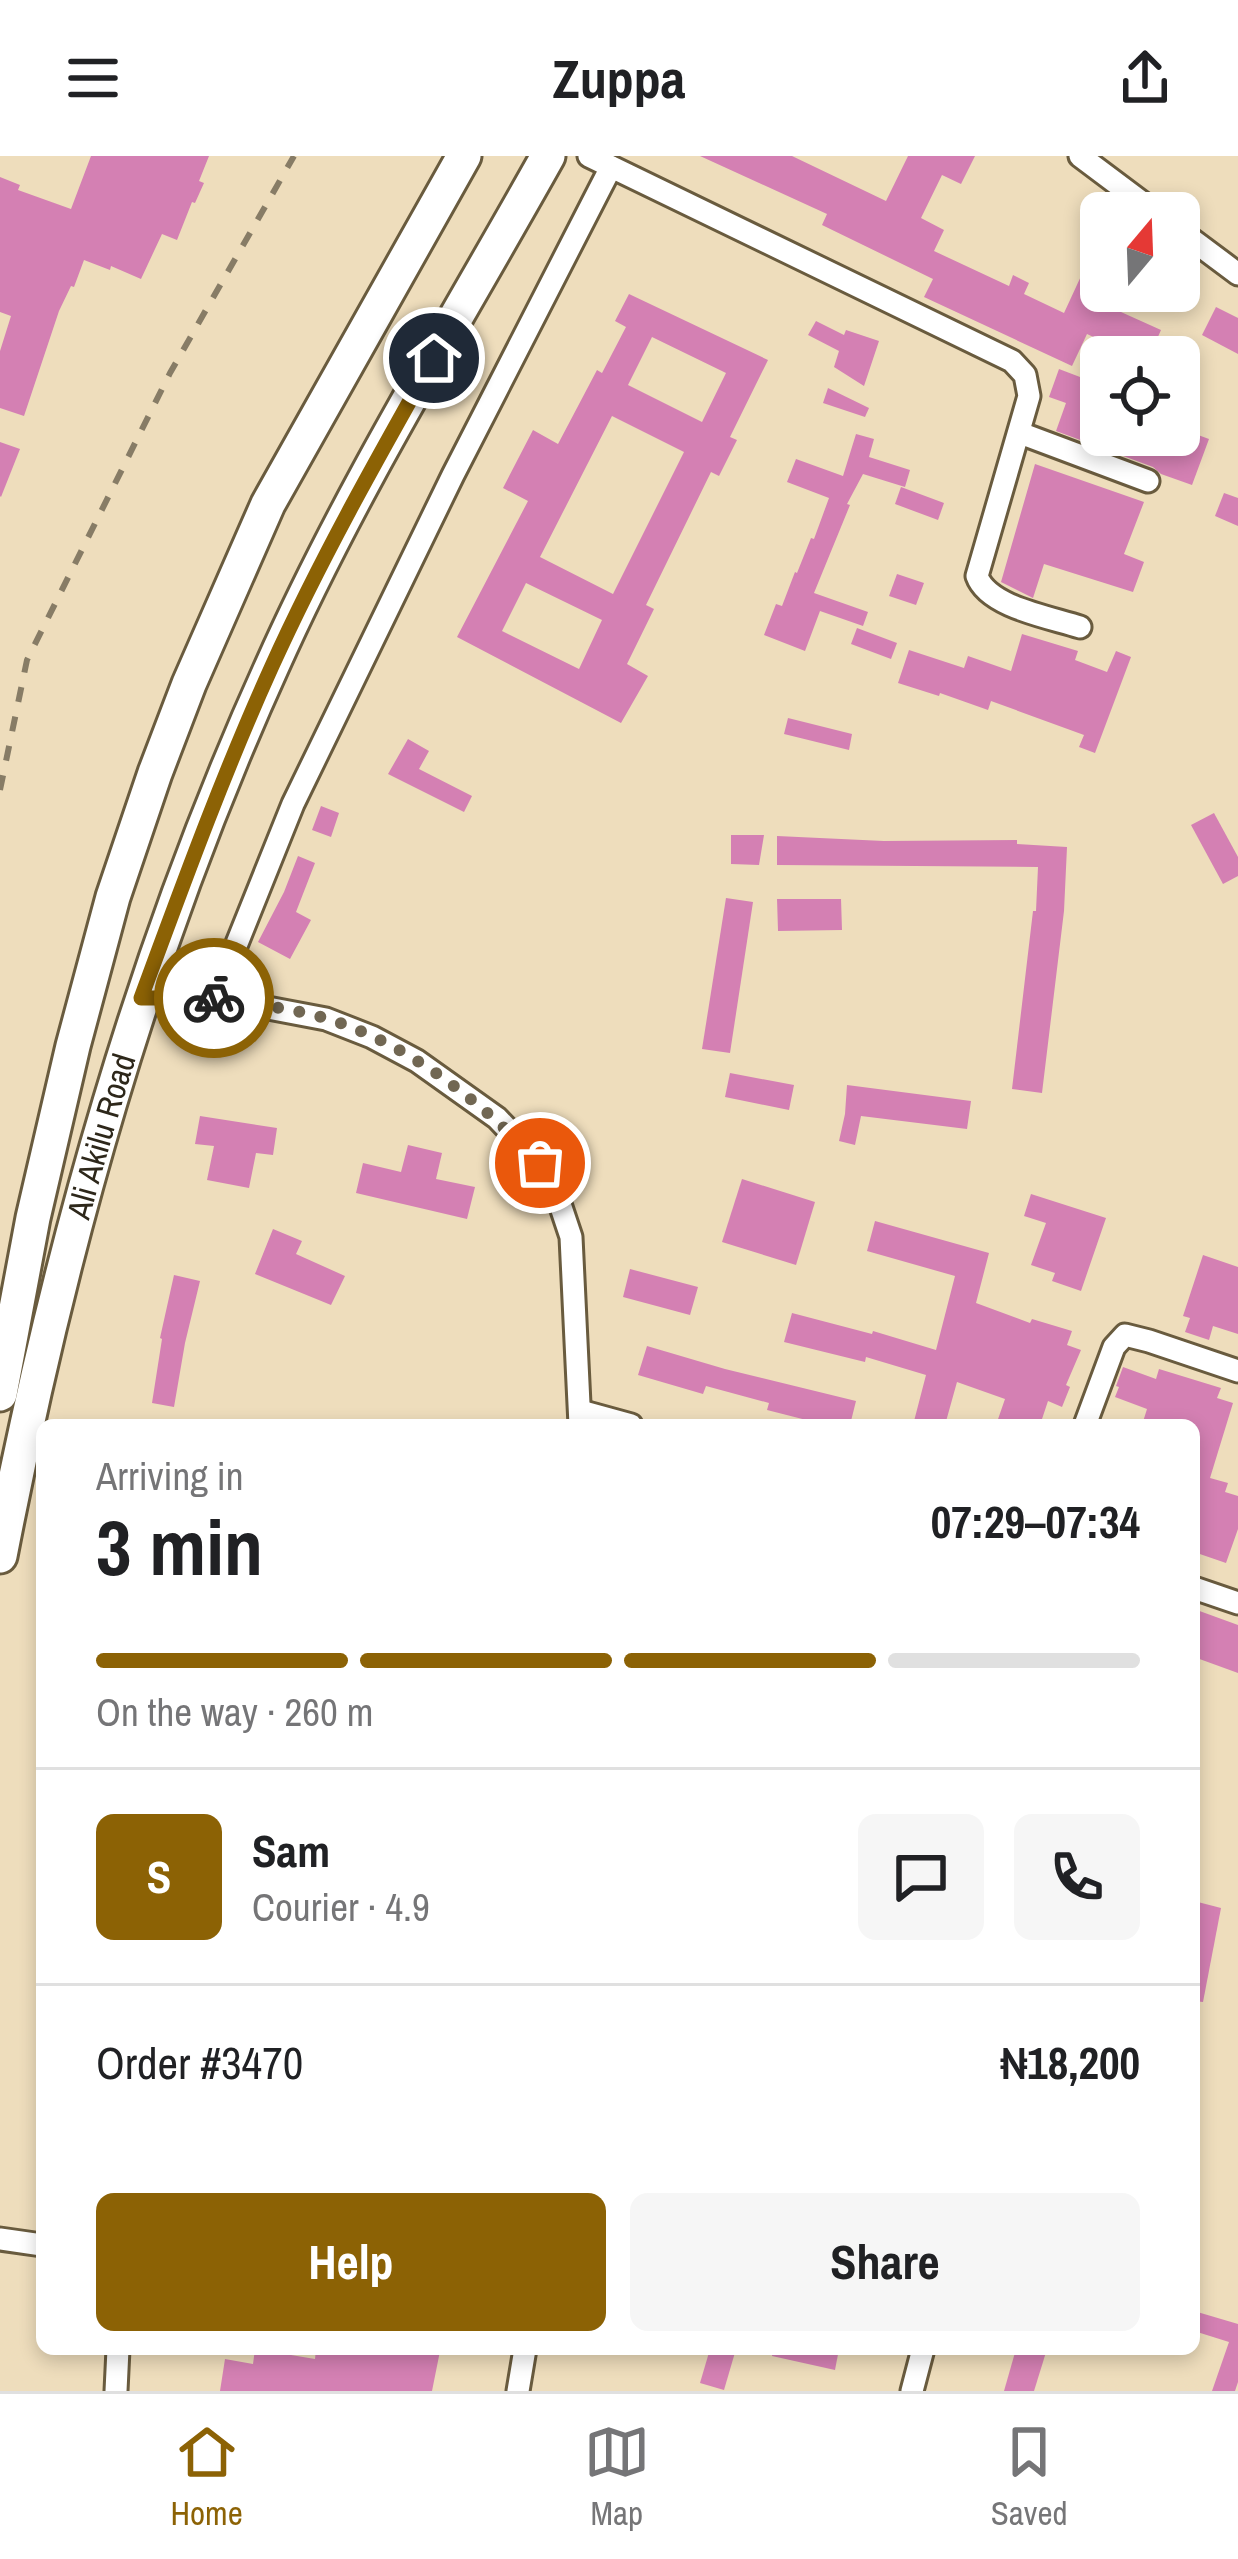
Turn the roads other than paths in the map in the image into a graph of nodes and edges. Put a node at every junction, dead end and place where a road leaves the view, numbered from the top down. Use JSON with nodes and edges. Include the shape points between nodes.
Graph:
{"nodes":[{"id":1,"x":464,"y":156,"type":"edge"},
{"id":2,"x":548,"y":156,"type":"edge"},
{"id":3,"x":589,"y":156,"type":"edge"},
{"id":4,"x":1080,"y":156,"type":"edge"},
{"id":5,"x":610,"y":166,"type":"junction"},
{"id":6,"x":1128,"y":192,"type":"edge"},
{"id":7,"x":1200,"y":246,"type":"edge"},
{"id":8,"x":1238,"y":274,"type":"edge"},
{"id":9,"x":1020,"y":433,"type":"junction"},
{"id":10,"x":1148,"y":481,"type":"dead end"},
{"id":11,"x":1080,"y":627,"type":"dead end"},
{"id":12,"x":141,"y":998,"type":"junction"},
{"id":13,"x":215,"y":998,"type":"junction"},
{"id":14,"x":1238,"y":1371,"type":"edge"},
{"id":15,"x":0,"y":1394,"type":"edge"},
{"id":16,"x":580,"y":1418,"type":"edge"},
{"id":17,"x":1087,"y":1419,"type":"edge"},
{"id":18,"x":0,"y":1556,"type":"edge"},
{"id":19,"x":1200,"y":1590,"type":"edge"},
{"id":20,"x":1238,"y":1603,"type":"edge"},
{"id":21,"x":0,"y":2239,"type":"edge"},
{"id":22,"x":36,"y":2244,"type":"edge"},
{"id":23,"x":118,"y":2355,"type":"edge"},
{"id":24,"x":524,"y":2355,"type":"edge"},
{"id":25,"x":921,"y":2355,"type":"edge"},
{"id":26,"x":116,"y":2391,"type":"edge"},
{"id":27,"x":518,"y":2391,"type":"edge"},
{"id":28,"x":912,"y":2391,"type":"edge"}],
"edges":[{"from":1,"to":15,"type":"main road","name":"Ali Akilu Road","via":[[268,504],[155,773],[73,1046]]},
{"from":2,"to":12,"type":"main road","name":"Ali Akilu Road","via":[[351,502],[281,646]]},
{"from":3,"to":5,"type":"street"},
{"from":4,"to":6,"type":"street"},
{"from":5,"to":9,"type":"street","via":[[1012,361],[1029,396]]},
{"from":5,"to":13,"type":"street","via":[[293,804]]},
{"from":7,"to":8,"type":"street"},
{"from":9,"to":10,"type":"street"},
{"from":9,"to":11,"type":"street","via":[[977,575],[997,600]]},
{"from":12,"to":13,"type":"street"},
{"from":12,"to":18,"type":"main road","name":"Ali Akilu Road","via":[[50,1320]]},
{"from":13,"to":16,"type":"street","via":[[326,1019],[372,1037],[497,1118],[540,1163],[571,1237]]},
{"from":14,"to":17,"type":"street","via":[[1125,1335]]},
{"from":19,"to":20,"type":"street"},
{"from":21,"to":22,"type":"street"},
{"from":23,"to":26,"type":"street"},
{"from":24,"to":27,"type":"street"},
{"from":25,"to":28,"type":"street"}]}
